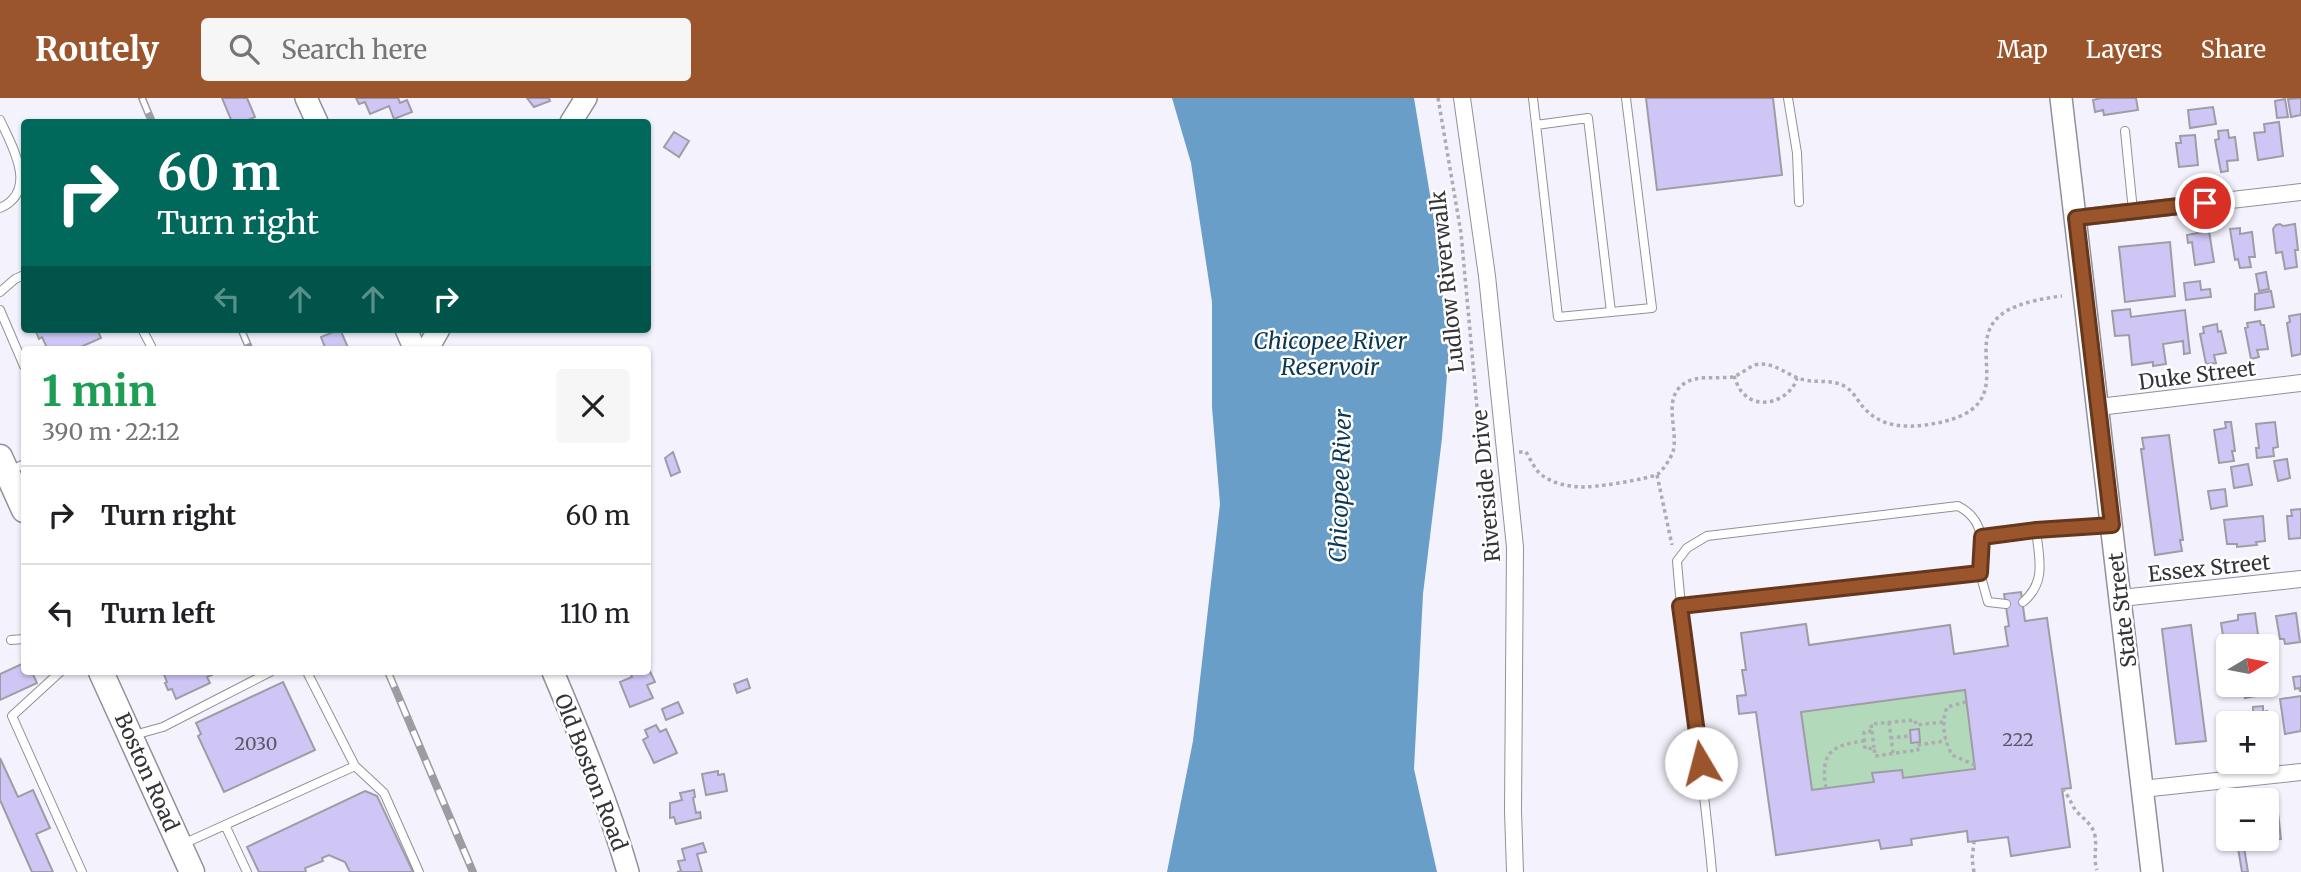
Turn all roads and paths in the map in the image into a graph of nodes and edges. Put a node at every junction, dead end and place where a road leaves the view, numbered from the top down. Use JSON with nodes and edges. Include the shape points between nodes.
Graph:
{"nodes":[{"id":1,"x":306,"y":98,"type":"edge"},
{"id":2,"x":586,"y":98,"type":"edge"},
{"id":3,"x":1438,"y":98,"type":"edge"},
{"id":4,"x":1462,"y":98,"type":"edge"},
{"id":5,"x":1533,"y":98,"type":"edge"},
{"id":6,"x":1626,"y":98,"type":"edge"},
{"id":7,"x":1788,"y":98,"type":"edge"},
{"id":8,"x":2061,"y":98,"type":"edge"},
{"id":9,"x":316,"y":119,"type":"edge"},
{"id":10,"x":573,"y":119,"type":"edge"},
{"id":11,"x":0,"y":120,"type":"edge"},
{"id":12,"x":1536,"y":125,"type":"junction"},
{"id":13,"x":2125,"y":131,"type":"dead end"},
{"id":14,"x":2301,"y":192,"type":"edge"},
{"id":15,"x":1799,"y":202,"type":"dead end"},
{"id":16,"x":0,"y":208,"type":"edge"},
{"id":17,"x":2133,"y":211,"type":"junction"},
{"id":18,"x":2076,"y":218,"type":"junction"},
{"id":19,"x":21,"y":276,"type":"edge"},
{"id":20,"x":0,"y":292,"type":"edge"},
{"id":21,"x":2062,"y":296,"type":"dead end"},
{"id":22,"x":0,"y":310,"type":"edge"},
{"id":23,"x":1611,"y":312,"type":"junction"},
{"id":24,"x":21,"y":359,"type":"edge"},
{"id":25,"x":1734,"y":376,"type":"junction"},
{"id":26,"x":1797,"y":378,"type":"junction"},
{"id":27,"x":2301,"y":383,"type":"edge"},
{"id":28,"x":2099,"y":407,"type":"junction"},
{"id":29,"x":1493,"y":451,"type":"dead end"},
{"id":30,"x":1516,"y":451,"type":"dead end"},
{"id":31,"x":6,"y":469,"type":"edge"},
{"id":32,"x":1657,"y":475,"type":"junction"},
{"id":33,"x":21,"y":503,"type":"edge"},
{"id":34,"x":2112,"y":525,"type":"junction"},
{"id":35,"x":2036,"y":530,"type":"junction"},
{"id":36,"x":1982,"y":537,"type":"junction"},
{"id":37,"x":1677,"y":561,"type":"junction"},
{"id":38,"x":1980,"y":573,"type":"junction"},
{"id":39,"x":2301,"y":579,"type":"edge"},
{"id":40,"x":2121,"y":598,"type":"junction"},
{"id":41,"x":2022,"y":602,"type":"dead end"},
{"id":42,"x":2006,"y":604,"type":"dead end"},
{"id":43,"x":1680,"y":606,"type":"junction"},
{"id":44,"x":21,"y":639,"type":"edge"},
{"id":45,"x":11,"y":640,"type":"dead end"},
{"id":46,"x":57,"y":675,"type":"edge"},
{"id":47,"x":102,"y":675,"type":"edge"},
{"id":48,"x":264,"y":675,"type":"edge"},
{"id":49,"x":309,"y":675,"type":"edge"},
{"id":50,"x":554,"y":675,"type":"edge"},
{"id":51,"x":1966,"y":702,"type":"dead end"},
{"id":52,"x":1889,"y":722,"type":"junction"},
{"id":53,"x":1943,"y":722,"type":"junction"},
{"id":54,"x":1872,"y":731,"type":"junction"},
{"id":55,"x":131,"y":736,"type":"junction"},
{"id":56,"x":1910,"y":736,"type":"dead end"},
{"id":57,"x":1890,"y":737,"type":"junction"},
{"id":58,"x":1865,"y":741,"type":"junction"},
{"id":59,"x":1946,"y":741,"type":"junction"},
{"id":60,"x":1874,"y":748,"type":"junction"},
{"id":61,"x":1893,"y":753,"type":"junction"},
{"id":62,"x":1975,"y":765,"type":"dead end"},
{"id":63,"x":355,"y":766,"type":"junction"},
{"id":64,"x":2301,"y":772,"type":"edge"},
{"id":65,"x":1826,"y":789,"type":"dead end"},
{"id":66,"x":2062,"y":789,"type":"dead end"},
{"id":67,"x":2142,"y":789,"type":"junction"},
{"id":68,"x":225,"y":825,"type":"junction"},
{"id":69,"x":1974,"y":842,"type":"dead end"},
{"id":70,"x":180,"y":846,"type":"junction"},
{"id":71,"x":2097,"y":870,"type":"dead end"},
{"id":72,"x":82,"y":872,"type":"edge"},
{"id":73,"x":192,"y":872,"type":"edge"},
{"id":74,"x":247,"y":872,"type":"edge"},
{"id":75,"x":419,"y":872,"type":"edge"},
{"id":76,"x":628,"y":872,"type":"edge"},
{"id":77,"x":1515,"y":872,"type":"edge"},
{"id":78,"x":1712,"y":872,"type":"edge"},
{"id":79,"x":1974,"y":872,"type":"edge"},
{"id":80,"x":2152,"y":872,"type":"edge"}],
"edges":[{"from":1,"to":9,"type":"street"},
{"from":2,"to":10,"type":"street"},
{"from":3,"to":29,"type":"path","name":"Ludlow Riverwalk","via":[[1461,233],[1481,451]]},
{"from":4,"to":77,"type":"street","name":"Riverside Drive","via":[[1487,276],[1515,547]]},
{"from":5,"to":12,"type":"lane"},
{"from":6,"to":23,"type":"lane","via":[[1652,308]]},
{"from":7,"to":15,"type":"lane"},
{"from":8,"to":18,"type":"street","name":"State Street"},
{"from":11,"to":16,"type":"lane","via":[[19,160],[21,177],[16,196]]},
{"from":12,"to":23,"type":"lane","via":[[1558,317]]},
{"from":12,"to":23,"type":"lane","via":[[1588,118]]},
{"from":13,"to":17,"type":"lane"},
{"from":14,"to":17,"type":"street"},
{"from":17,"to":18,"type":"street"},
{"from":18,"to":28,"type":"street","name":"State Street"},
{"from":19,"to":20,"type":"lane"},
{"from":21,"to":26,"type":"path","via":[[2002,314],[1989,333],[1987,382],[1981,402],[1973,410],[1938,423],[1890,425],[1868,413],[1848,388],[1833,381]]},
{"from":22,"to":24,"type":"lane"},
{"from":25,"to":26,"type":"path","via":[[1756,365],[1768,365]]},
{"from":25,"to":26,"type":"path","via":[[1741,392],[1766,401],[1785,397]]},
{"from":25,"to":32,"type":"path","via":[[1686,382],[1674,394],[1672,453]]},
{"from":27,"to":28,"type":"street","name":"Duke Street"},
{"from":28,"to":34,"type":"street","name":"State Street"},
{"from":30,"to":32,"type":"path","via":[[1527,452],[1541,476],[1558,484],[1582,488]]},
{"from":31,"to":33,"type":"main road"},
{"from":32,"to":37,"type":"path"},
{"from":34,"to":35,"type":"lane"},
{"from":34,"to":40,"type":"street","name":"State Street"},
{"from":35,"to":36,"type":"lane"},
{"from":35,"to":41,"type":"lane","via":[[2040,575],[2034,593]]},
{"from":36,"to":37,"type":"lane","via":[[1975,518],[1958,506],[1707,536],[1687,548]]},
{"from":36,"to":38,"type":"lane"},
{"from":37,"to":43,"type":"lane"},
{"from":38,"to":42,"type":"lane","via":[[1989,602]]},
{"from":38,"to":43,"type":"lane"},
{"from":39,"to":40,"type":"street","name":"Essex Street"},
{"from":40,"to":67,"type":"street","name":"State Street"},
{"from":43,"to":78,"type":"lane"},
{"from":44,"to":45,"type":"lane"},
{"from":46,"to":72,"type":"lane","via":[[12,716]]},
{"from":47,"to":55,"type":"main road","name":"Boston Road"},
{"from":48,"to":55,"type":"lane","via":[[163,727]]},
{"from":49,"to":63,"type":"lane"},
{"from":50,"to":76,"type":"street","name":"Old Boston Road","via":[[593,764]]},
{"from":51,"to":53,"type":"path","via":[[1947,707]]},
{"from":52,"to":53,"type":"path"},
{"from":52,"to":54,"type":"path","via":[[1871,724]]},
{"from":52,"to":57,"type":"path"},
{"from":53,"to":59,"type":"path"},
{"from":54,"to":58,"type":"path","via":[[1864,732]]},
{"from":54,"to":60,"type":"path"},
{"from":55,"to":70,"type":"main road","name":"Boston Road"},
{"from":56,"to":57,"type":"path"},
{"from":57,"to":61,"type":"path"},
{"from":58,"to":60,"type":"path","via":[[1865,749]]},
{"from":58,"to":65,"type":"path","via":[[1844,744],[1831,752],[1824,764]]},
{"from":59,"to":61,"type":"path"},
{"from":59,"to":62,"type":"path","via":[[1955,758]]},
{"from":60,"to":61,"type":"path","via":[[1875,756]]},
{"from":63,"to":68,"type":"lane"},
{"from":63,"to":75,"type":"lane","via":[[384,793]]},
{"from":64,"to":67,"type":"street"},
{"from":66,"to":71,"type":"path","via":[[2095,833]]},
{"from":67,"to":80,"type":"street","name":"State Street"},
{"from":68,"to":70,"type":"lane"},
{"from":68,"to":74,"type":"lane"},
{"from":69,"to":79,"type":"path"},
{"from":70,"to":73,"type":"main road","name":"Boston Road"}]}
